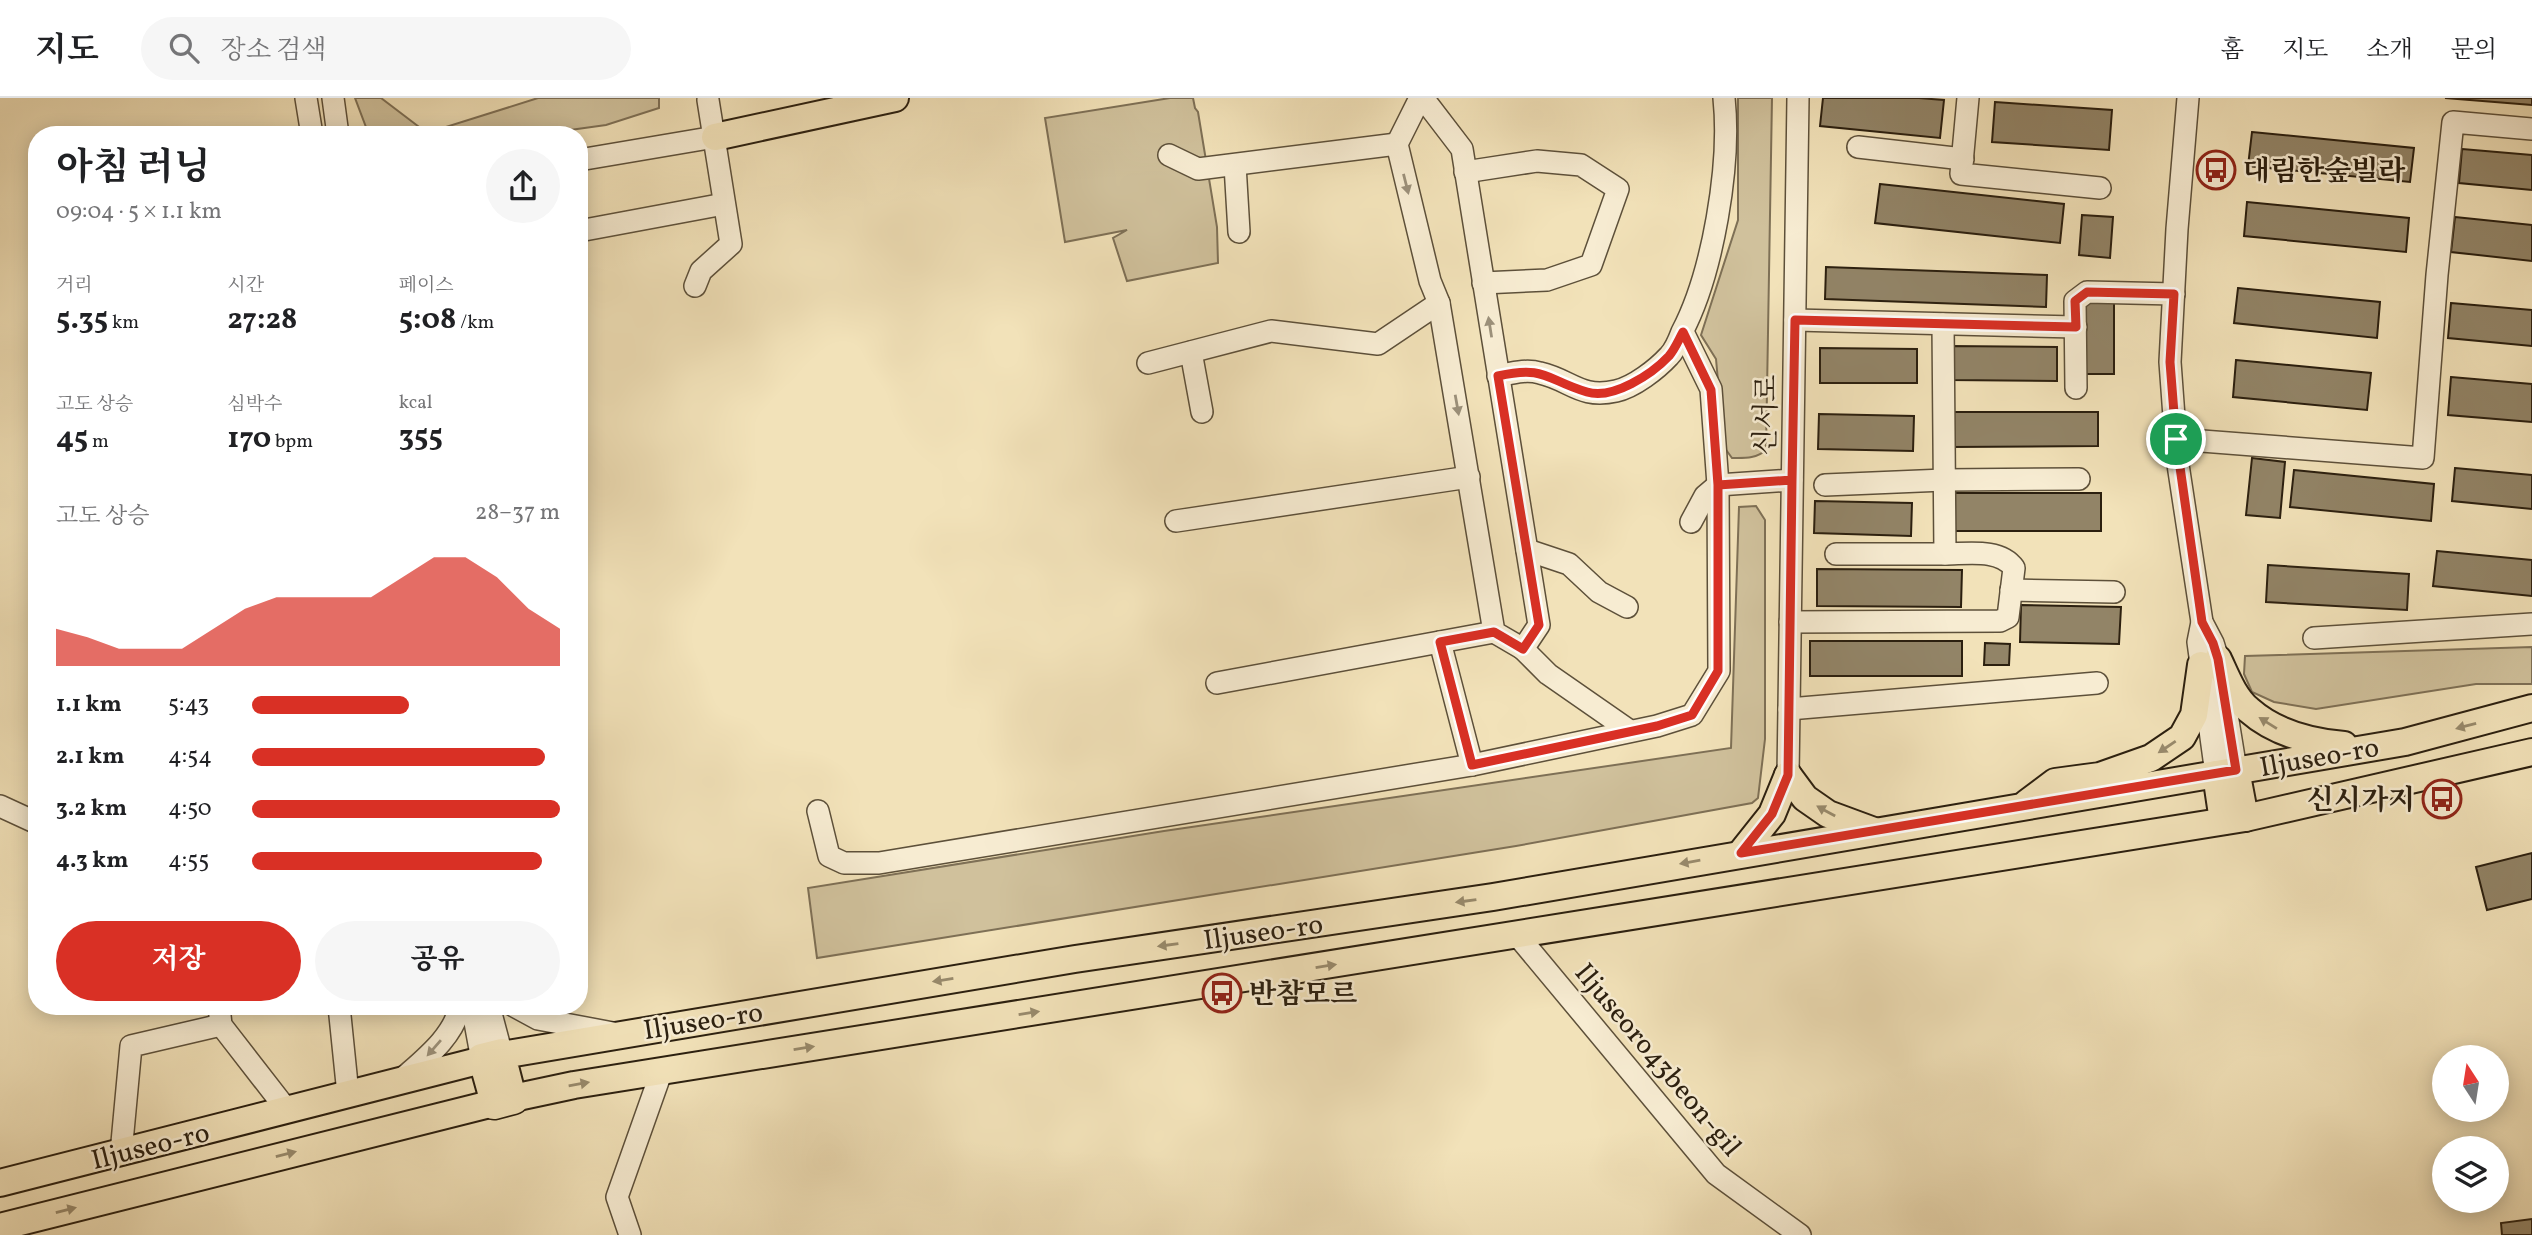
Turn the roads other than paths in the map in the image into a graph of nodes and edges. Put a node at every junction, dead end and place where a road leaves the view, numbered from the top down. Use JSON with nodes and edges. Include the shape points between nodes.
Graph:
{"nodes":[{"id":1,"x":306,"y":98,"type":"edge"},
{"id":2,"x":333,"y":98,"type":"edge"},
{"id":3,"x":895,"y":98,"type":"edge"},
{"id":4,"x":1422,"y":98,"type":"edge"},
{"id":5,"x":1724,"y":98,"type":"edge"},
{"id":6,"x":1798,"y":98,"type":"edge"},
{"id":7,"x":1968,"y":98,"type":"edge"},
{"id":8,"x":2188,"y":98,"type":"edge"},
{"id":9,"x":708,"y":100,"type":"dead end"},
{"id":10,"x":311,"y":126,"type":"edge"},
{"id":11,"x":337,"y":126,"type":"edge"},
{"id":12,"x":2532,"y":129,"type":"edge"},
{"id":13,"x":715,"y":137,"type":"junction"},
{"id":14,"x":1397,"y":144,"type":"junction"},
{"id":15,"x":1858,"y":147,"type":"dead end"},
{"id":16,"x":1169,"y":155,"type":"dead end"},
{"id":17,"x":588,"y":158,"type":"edge"},
{"id":18,"x":1963,"y":159,"type":"junction"},
{"id":19,"x":1235,"y":165,"type":"junction"},
{"id":20,"x":1465,"y":172,"type":"junction"},
{"id":21,"x":2100,"y":188,"type":"dead end"},
{"id":22,"x":724,"y":204,"type":"junction"},
{"id":23,"x":588,"y":229,"type":"edge"},
{"id":24,"x":1239,"y":232,"type":"dead end"},
{"id":25,"x":1483,"y":283,"type":"junction"},
{"id":26,"x":695,"y":286,"type":"dead end"},
{"id":27,"x":2174,"y":294,"type":"junction"},
{"id":28,"x":1439,"y":303,"type":"junction"},
{"id":29,"x":1795,"y":320,"type":"junction"},
{"id":30,"x":1943,"y":324,"type":"junction"},
{"id":31,"x":2076,"y":327,"type":"junction"},
{"id":32,"x":1683,"y":332,"type":"junction"},
{"id":33,"x":1191,"y":352,"type":"junction"},
{"id":34,"x":1148,"y":363,"type":"dead end"},
{"id":35,"x":1498,"y":376,"type":"junction"},
{"id":36,"x":2076,"y":388,"type":"dead end"},
{"id":37,"x":1202,"y":412,"type":"dead end"},
{"id":38,"x":2176,"y":439,"type":"junction"},
{"id":39,"x":1469,"y":477,"type":"junction"},
{"id":40,"x":2078,"y":479,"type":"dead end"},
{"id":41,"x":1792,"y":480,"type":"junction"},
{"id":42,"x":1944,"y":480,"type":"junction"},
{"id":43,"x":1718,"y":485,"type":"junction"},
{"id":44,"x":1825,"y":485,"type":"dead end"},
{"id":45,"x":1176,"y":521,"type":"dead end"},
{"id":46,"x":1691,"y":522,"type":"dead end"},
{"id":47,"x":1527,"y":550,"type":"junction"},
{"id":48,"x":1836,"y":554,"type":"dead end"},
{"id":49,"x":1945,"y":554,"type":"junction"},
{"id":50,"x":2011,"y":590,"type":"junction"},
{"id":51,"x":2114,"y":592,"type":"dead end"},
{"id":52,"x":1627,"y":607,"type":"dead end"},
{"id":53,"x":1790,"y":622,"type":"junction"},
{"id":54,"x":2532,"y":624,"type":"edge"},
{"id":55,"x":1494,"y":632,"type":"junction"},
{"id":56,"x":2314,"y":638,"type":"dead end"},
{"id":57,"x":1440,"y":642,"type":"junction"},
{"id":58,"x":1523,"y":649,"type":"junction"},
{"id":59,"x":2209,"y":662,"type":"junction"},
{"id":60,"x":1217,"y":683,"type":"dead end"},
{"id":61,"x":2097,"y":684,"type":"dead end"},
{"id":62,"x":2532,"y":708,"type":"edge"},
{"id":63,"x":1789,"y":709,"type":"junction"},
{"id":64,"x":1630,"y":731,"type":"junction"},
{"id":65,"x":2406,"y":742,"type":"junction"},
{"id":66,"x":2532,"y":752,"type":"edge"},
{"id":67,"x":1472,"y":765,"type":"junction"},
{"id":68,"x":2227,"y":772,"type":"junction"},
{"id":69,"x":1788,"y":775,"type":"junction"},
{"id":70,"x":0,"y":806,"type":"edge"},
{"id":71,"x":2020,"y":807,"type":"junction"},
{"id":72,"x":818,"y":811,"type":"dead end"},
{"id":73,"x":28,"y":819,"type":"edge"},
{"id":74,"x":2234,"y":819,"type":"junction"},
{"id":75,"x":1875,"y":832,"type":"junction"},
{"id":76,"x":1741,"y":853,"type":"junction"},
{"id":77,"x":1518,"y":936,"type":"junction"},
{"id":78,"x":340,"y":1015,"type":"edge"},
{"id":79,"x":456,"y":1015,"type":"edge"},
{"id":80,"x":476,"y":1015,"type":"edge"},
{"id":81,"x":490,"y":1015,"type":"edge"},
{"id":82,"x":531,"y":1015,"type":"edge"},
{"id":83,"x":220,"y":1016,"type":"edge"},
{"id":84,"x":618,"y":1034,"type":"junction"},
{"id":85,"x":492,"y":1057,"type":"junction"},
{"id":86,"x":662,"y":1070,"type":"junction"},
{"id":87,"x":398,"y":1082,"type":"junction"},
{"id":88,"x":348,"y":1094,"type":"junction"},
{"id":89,"x":503,"y":1100,"type":"junction"},
{"id":90,"x":287,"y":1110,"type":"junction"},
{"id":91,"x":121,"y":1153,"type":"junction"},
{"id":92,"x":0,"y":1183,"type":"edge"},
{"id":93,"x":0,"y":1227,"type":"edge"},
{"id":94,"x":630,"y":1235,"type":"edge"},
{"id":95,"x":1800,"y":1235,"type":"edge"}],
"edges":[{"from":1,"to":10,"type":"street"},
{"from":2,"to":11,"type":"street"},
{"from":3,"to":13,"type":"main road"},
{"from":4,"to":14,"type":"street"},
{"from":4,"to":20,"type":"street","via":[[1462,149]]},
{"from":5,"to":32,"type":"street","via":[[1720,207],[1695,308]]},
{"from":6,"to":29,"type":"street","name":"신서로"},
{"from":7,"to":18,"type":"street"},
{"from":8,"to":27,"type":"street"},
{"from":9,"to":13,"type":"street"},
{"from":12,"to":38,"type":"street","via":[[2453,122],[2423,458]]},
{"from":13,"to":17,"type":"street"},
{"from":13,"to":22,"type":"street"},
{"from":14,"to":19,"type":"street"},
{"from":14,"to":28,"type":"street","one_way":true},
{"from":15,"to":18,"type":"street"},
{"from":16,"to":19,"type":"street","via":[[1198,169]]},
{"from":18,"to":21,"type":"street","via":[[1961,174]]},
{"from":19,"to":24,"type":"street"},
{"from":20,"to":25,"type":"street"},
{"from":20,"to":25,"type":"street","via":[[1537,161],[1570,164],[1618,189],[1591,265],[1547,280]]},
{"from":22,"to":23,"type":"street"},
{"from":22,"to":26,"type":"street","via":[[731,244],[701,271]]},
{"from":35,"to":25,"type":"street","one_way":true},
{"from":27,"to":31,"type":"street","via":[[2087,292],[2075,301]]},
{"from":27,"to":38,"type":"street","via":[[2170,362]]},
{"from":28,"to":33,"type":"street","via":[[1378,344],[1271,331]]},
{"from":28,"to":39,"type":"street","one_way":true},
{"from":29,"to":30,"type":"street"},
{"from":29,"to":41,"type":"street","name":"신서로"},
{"from":30,"to":31,"type":"street"},
{"from":30,"to":42,"type":"street"},
{"from":31,"to":36,"type":"street"},
{"from":32,"to":35,"type":"street","via":[[1671,355],[1618,390],[1590,393],[1522,370]]},
{"from":32,"to":43,"type":"street","via":[[1711,390]]},
{"from":33,"to":34,"type":"street"},
{"from":33,"to":37,"type":"street"},
{"from":35,"to":47,"type":"street"},
{"from":38,"to":59,"type":"street","via":[[2202,622],[2198,642]]},
{"from":39,"to":45,"type":"street"},
{"from":39,"to":55,"type":"street"},
{"from":40,"to":42,"type":"street"},
{"from":41,"to":43,"type":"street"},
{"from":41,"to":53,"type":"street","name":"신서로"},
{"from":42,"to":44,"type":"street"},
{"from":42,"to":49,"type":"street"},
{"from":43,"to":46,"type":"street","via":[[1704,496]]},
{"from":43,"to":64,"type":"street","via":[[1718,671],[1692,715]]},
{"from":47,"to":52,"type":"street","via":[[1569,564],[1599,592]]},
{"from":47,"to":58,"type":"street","via":[[1539,625]]},
{"from":48,"to":49,"type":"street"},
{"from":49,"to":50,"type":"street","via":[[1988,554],[2008,560],[2014,568]]},
{"from":50,"to":51,"type":"street"},
{"from":50,"to":53,"type":"street","via":[[2008,617],[2000,621]]},
{"from":53,"to":63,"type":"street","name":"신서로"},
{"from":54,"to":56,"type":"street"},
{"from":55,"to":57,"type":"street"},
{"from":55,"to":58,"type":"street"},
{"from":57,"to":60,"type":"street"},
{"from":57,"to":67,"type":"street"},
{"from":58,"to":64,"type":"street","via":[[1548,674]]},
{"from":65,"to":59,"type":"main road","one_way":true,"via":[[2342,745],[2275,728],[2247,709]]},
{"from":59,"to":68,"type":"street"},
{"from":59,"to":71,"type":"main road","one_way":true,"via":[[2194,715],[2182,737],[2151,758],[2099,776],[2055,782]]},
{"from":61,"to":63,"type":"street"},
{"from":62,"to":65,"type":"main road","name":"Iljuseo-ro","one_way":true},
{"from":63,"to":69,"type":"street","name":"신서로"},
{"from":64,"to":67,"type":"street"},
{"from":65,"to":68,"type":"main road","name":"Iljuseo-ro"},
{"from":66,"to":74,"type":"main road","name":"Iljuseo-ro"},
{"from":67,"to":72,"type":"street","via":[[879,863],[844,863],[829,856]]},
{"from":68,"to":71,"type":"main road","name":"Iljuseo-ro"},
{"from":68,"to":74,"type":"main road"},
{"from":75,"to":69,"type":"main road","one_way":true,"via":[[1828,814],[1805,799]]},
{"from":69,"to":76,"type":"main road","via":[[1772,814]]},
{"from":70,"to":73,"type":"street"},
{"from":71,"to":75,"type":"main road","name":"Iljuseo-ro"},
{"from":74,"to":77,"type":"main road","name":"Iljuseo-ro"},
{"from":75,"to":76,"type":"main road","name":"Iljuseo-ro"},
{"from":76,"to":84,"type":"main road","name":"Iljuseo-ro","one_way":true,"via":[[1493,897]]},
{"from":86,"to":77,"type":"main road","name":"Iljuseo-ro","one_way":true},
{"from":77,"to":95,"type":"street","name":"Iljuseoro43beon-gil","via":[[1716,1174]]},
{"from":78,"to":88,"type":"street"},
{"from":79,"to":87,"type":"street","one_way":true,"via":[[434,1050]]},
{"from":80,"to":85,"type":"street"},
{"from":81,"to":85,"type":"street"},
{"from":82,"to":84,"type":"street"},
{"from":83,"to":90,"type":"street"},
{"from":83,"to":91,"type":"street","via":[[131,1046]]},
{"from":84,"to":85,"type":"main road","name":"Iljuseo-ro"},
{"from":85,"to":87,"type":"main road","name":"Iljuseo-ro"},
{"from":85,"to":89,"type":"main road"},
{"from":89,"to":86,"type":"main road","name":"Iljuseo-ro","one_way":true},
{"from":86,"to":94,"type":"street","via":[[617,1197]]},
{"from":87,"to":88,"type":"main road","name":"Iljuseo-ro"},
{"from":88,"to":90,"type":"main road","name":"Iljuseo-ro"},
{"from":93,"to":89,"type":"main road","name":"Iljuseo-ro","one_way":true},
{"from":90,"to":91,"type":"main road","name":"Iljuseo-ro"},
{"from":91,"to":92,"type":"main road","name":"Iljuseo-ro"}]}
